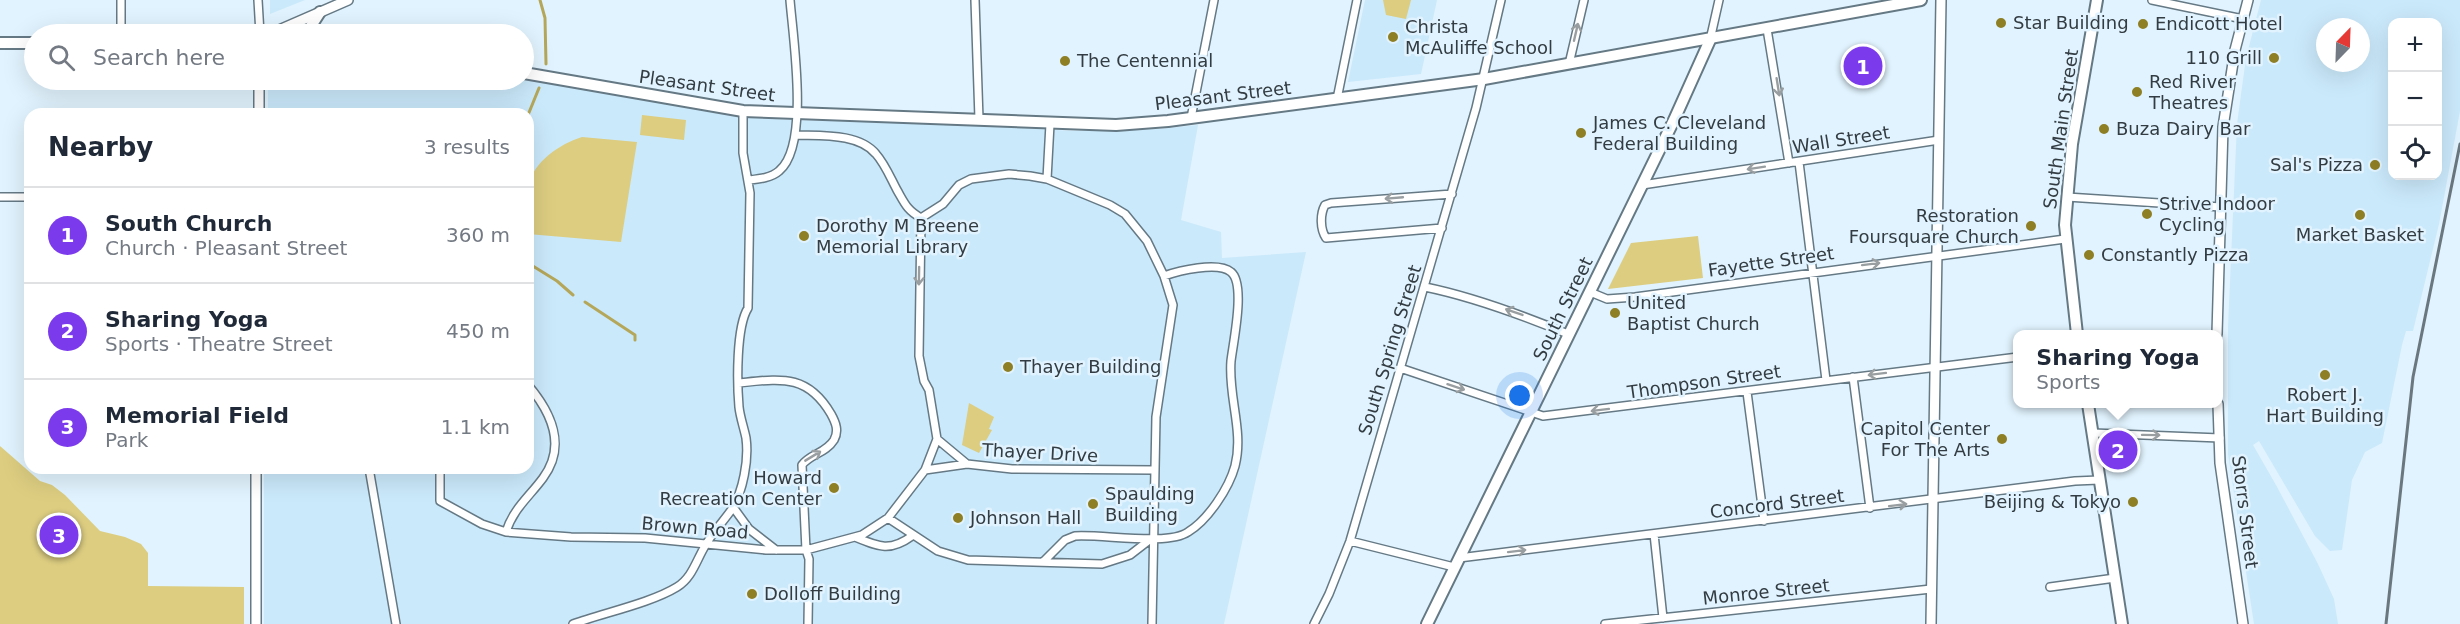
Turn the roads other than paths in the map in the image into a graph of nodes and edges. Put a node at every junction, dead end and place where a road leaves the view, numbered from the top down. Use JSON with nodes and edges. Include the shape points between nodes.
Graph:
{"nodes":[{"id":1,"x":121,"y":0,"type":"edge"},
{"id":2,"x":258,"y":0,"type":"edge"},
{"id":3,"x":348,"y":0,"type":"edge"},
{"id":4,"x":790,"y":0,"type":"edge"},
{"id":5,"x":975,"y":0,"type":"edge"},
{"id":6,"x":1214,"y":0,"type":"edge"},
{"id":7,"x":1357,"y":0,"type":"edge"},
{"id":8,"x":1501,"y":0,"type":"edge"},
{"id":9,"x":1584,"y":0,"type":"edge"},
{"id":10,"x":1719,"y":0,"type":"edge"},
{"id":11,"x":1921,"y":0,"type":"edge"},
{"id":12,"x":1941,"y":0,"type":"edge"},
{"id":13,"x":2097,"y":0,"type":"edge"},
{"id":14,"x":2152,"y":0,"type":"edge"},
{"id":15,"x":2248,"y":0,"type":"edge"},
{"id":16,"x":2163,"y":1,"type":"edge"},
{"id":17,"x":320,"y":12,"type":"junction"},
{"id":18,"x":2243,"y":19,"type":"junction"},
{"id":19,"x":121,"y":24,"type":"edge"},
{"id":20,"x":259,"y":24,"type":"edge"},
{"id":21,"x":293,"y":24,"type":"edge"},
{"id":22,"x":312,"y":24,"type":"edge"},
{"id":23,"x":1767,"y":29,"type":"junction"},
{"id":24,"x":1710,"y":40,"type":"junction"},
{"id":25,"x":0,"y":43,"type":"edge"},
{"id":26,"x":24,"y":43,"type":"edge"},
{"id":27,"x":1569,"y":64,"type":"junction"},
{"id":28,"x":534,"y":75,"type":"edge"},
{"id":29,"x":1484,"y":79,"type":"junction"},
{"id":30,"x":260,"y":90,"type":"edge"},
{"id":31,"x":1337,"y":99,"type":"junction"},
{"id":32,"x":259,"y":108,"type":"edge"},
{"id":33,"x":743,"y":111,"type":"junction"},
{"id":34,"x":796,"y":114,"type":"junction"},
{"id":35,"x":1191,"y":118,"type":"junction"},
{"id":36,"x":979,"y":119,"type":"junction"},
{"id":37,"x":1050,"y":124,"type":"junction"},
{"id":38,"x":796,"y":135,"type":"junction"},
{"id":39,"x":1939,"y":140,"type":"junction"},
{"id":40,"x":1799,"y":162,"type":"junction"},
{"id":41,"x":1790,"y":163,"type":"junction"},
{"id":42,"x":1047,"y":179,"type":"junction"},
{"id":43,"x":748,"y":180,"type":"junction"},
{"id":44,"x":1641,"y":185,"type":"junction"},
{"id":45,"x":1452,"y":194,"type":"junction"},
{"id":46,"x":0,"y":196,"type":"edge"},
{"id":47,"x":24,"y":197,"type":"edge"},
{"id":48,"x":2067,"y":197,"type":"junction"},
{"id":49,"x":2221,"y":207,"type":"junction"},
{"id":50,"x":921,"y":218,"type":"junction"},
{"id":51,"x":1442,"y":228,"type":"junction"},
{"id":52,"x":2065,"y":239,"type":"junction"},
{"id":53,"x":1937,"y":255,"type":"junction"},
{"id":54,"x":1813,"y":271,"type":"junction"},
{"id":55,"x":1164,"y":276,"type":"junction"},
{"id":56,"x":1425,"y":287,"type":"junction"},
{"id":57,"x":1590,"y":292,"type":"junction"},
{"id":58,"x":2076,"y":330,"type":"edge"},
{"id":59,"x":2217,"y":330,"type":"edge"},
{"id":60,"x":1568,"y":334,"type":"junction"},
{"id":61,"x":2013,"y":358,"type":"edge"},
{"id":62,"x":1935,"y":367,"type":"junction"},
{"id":63,"x":1400,"y":368,"type":"junction"},
{"id":64,"x":1853,"y":377,"type":"junction"},
{"id":65,"x":1826,"y":380,"type":"junction"},
{"id":66,"x":738,"y":383,"type":"junction"},
{"id":67,"x":534,"y":392,"type":"edge"},
{"id":68,"x":1747,"y":392,"type":"junction"},
{"id":69,"x":2089,"y":408,"type":"edge"},
{"id":70,"x":2218,"y":408,"type":"edge"},
{"id":71,"x":1530,"y":413,"type":"junction"},
{"id":72,"x":2092,"y":433,"type":"junction"},
{"id":73,"x":2220,"y":438,"type":"junction"},
{"id":74,"x":937,"y":439,"type":"junction"},
{"id":75,"x":967,"y":464,"type":"junction"},
{"id":76,"x":925,"y":470,"type":"junction"},
{"id":77,"x":1154,"y":470,"type":"junction"},
{"id":78,"x":256,"y":474,"type":"edge"},
{"id":79,"x":370,"y":474,"type":"edge"},
{"id":80,"x":440,"y":474,"type":"edge"},
{"id":81,"x":2099,"y":480,"type":"junction"},
{"id":82,"x":1932,"y":500,"type":"junction"},
{"id":83,"x":733,"y":507,"type":"junction"},
{"id":84,"x":1870,"y":508,"type":"junction"},
{"id":85,"x":888,"y":518,"type":"junction"},
{"id":86,"x":1764,"y":521,"type":"junction"},
{"id":87,"x":506,"y":532,"type":"junction"},
{"id":88,"x":1654,"y":534,"type":"junction"},
{"id":89,"x":912,"y":536,"type":"junction"},
{"id":90,"x":855,"y":537,"type":"junction"},
{"id":91,"x":1152,"y":538,"type":"junction"},
{"id":92,"x":1350,"y":541,"type":"junction"},
{"id":93,"x":706,"y":544,"type":"junction"},
{"id":94,"x":776,"y":550,"type":"junction"},
{"id":95,"x":806,"y":550,"type":"junction"},
{"id":96,"x":1043,"y":562,"type":"junction"},
{"id":97,"x":1457,"y":563,"type":"junction"},
{"id":98,"x":2115,"y":578,"type":"junction"},
{"id":99,"x":2050,"y":587,"type":"dead end"},
{"id":100,"x":1931,"y":589,"type":"junction"},
{"id":101,"x":1687,"y":615,"type":"junction"},
{"id":102,"x":1663,"y":618,"type":"junction"},
{"id":103,"x":256,"y":624,"type":"edge"},
{"id":104,"x":396,"y":624,"type":"edge"},
{"id":105,"x":573,"y":624,"type":"edge"},
{"id":106,"x":808,"y":624,"type":"edge"},
{"id":107,"x":1152,"y":624,"type":"edge"},
{"id":108,"x":1314,"y":624,"type":"edge"},
{"id":109,"x":1427,"y":624,"type":"edge"},
{"id":110,"x":1605,"y":624,"type":"edge"},
{"id":111,"x":1688,"y":624,"type":"edge"},
{"id":112,"x":1931,"y":624,"type":"edge"},
{"id":113,"x":2122,"y":624,"type":"edge"},
{"id":114,"x":2243,"y":624,"type":"edge"}],
"edges":[{"from":1,"to":19,"type":"street"},
{"from":2,"to":20,"type":"street"},
{"from":3,"to":17,"type":"street"},
{"from":4,"to":34,"type":"street"},
{"from":5,"to":36,"type":"street"},
{"from":6,"to":35,"type":"street"},
{"from":7,"to":31,"type":"street"},
{"from":8,"to":29,"type":"street","name":"South Spring Street"},
{"from":27,"to":9,"type":"street","one_way":true},
{"from":10,"to":24,"type":"street"},
{"from":11,"to":23,"type":"main road","name":"Pleasant Street"},
{"from":12,"to":39,"type":"street"},
{"from":13,"to":48,"type":"main road","name":"South Main Street","via":[[2072,144]]},
{"from":14,"to":16,"type":"street"},
{"from":15,"to":18,"type":"street"},
{"from":16,"to":18,"type":"street"},
{"from":17,"to":21,"type":"street"},
{"from":17,"to":22,"type":"main road"},
{"from":18,"to":49,"type":"street","via":[[2223,127]]},
{"from":23,"to":24,"type":"main road","name":"Pleasant Street"},
{"from":23,"to":41,"type":"street","one_way":true},
{"from":24,"to":27,"type":"main road","name":"Pleasant Street"},
{"from":24,"to":44,"type":"main road","name":"South Street"},
{"from":25,"to":26,"type":"main road"},
{"from":27,"to":29,"type":"main road","name":"Pleasant Street"},
{"from":28,"to":33,"type":"main road","name":"Pleasant Street"},
{"from":29,"to":31,"type":"main road","name":"Pleasant Street"},
{"from":29,"to":45,"type":"street","name":"South Spring Street"},
{"from":30,"to":32,"type":"street"},
{"from":31,"to":35,"type":"main road","name":"Pleasant Street"},
{"from":33,"to":34,"type":"main road","name":"Pleasant Street"},
{"from":33,"to":43,"type":"street","via":[[743,153]]},
{"from":34,"to":36,"type":"main road","name":"Pleasant Street"},
{"from":34,"to":38,"type":"street"},
{"from":35,"to":37,"type":"main road","name":"Pleasant Street","via":[[1116,125]]},
{"from":36,"to":37,"type":"main road","name":"Pleasant Street"},
{"from":37,"to":42,"type":"street"},
{"from":38,"to":43,"type":"street","via":[[790,158],[777,173]]},
{"from":38,"to":50,"type":"street","via":[[858,141],[868,146],[877,154],[909,211]]},
{"from":39,"to":40,"type":"street","name":"Wall Street"},
{"from":39,"to":53,"type":"street"},
{"from":40,"to":41,"type":"street","name":"Wall Street"},
{"from":40,"to":54,"type":"street"},
{"from":41,"to":44,"type":"street","name":"Wall Street","one_way":true},
{"from":42,"to":50,"type":"street","via":[[1009,174],[971,179]]},
{"from":42,"to":55,"type":"street","via":[[1095,197],[1125,214],[1147,241]]},
{"from":43,"to":66,"type":"street","via":[[748,308],[742,323]]},
{"from":44,"to":57,"type":"main road","name":"South Street"},
{"from":45,"to":51,"type":"street","name":"South Spring Street"},
{"from":45,"to":51,"type":"street","one_way":true,"via":[[1325,205],[1322,222],[1326,238]]},
{"from":46,"to":47,"type":"street"},
{"from":48,"to":49,"type":"street"},
{"from":48,"to":52,"type":"main road","name":"South Main Street"},
{"from":49,"to":59,"type":"street"},
{"from":50,"to":74,"type":"street","one_way":true,"via":[[919,356]]},
{"from":51,"to":56,"type":"street","name":"South Spring Street"},
{"from":52,"to":53,"type":"street","name":"Fayette Street"},
{"from":52,"to":58,"type":"main road","name":"South Main Street"},
{"from":54,"to":53,"type":"street","name":"Fayette Street","one_way":true},
{"from":53,"to":62,"type":"street"},
{"from":54,"to":57,"type":"street","name":"Fayette Street","via":[[1607,299]]},
{"from":54,"to":65,"type":"street"},
{"from":55,"to":77,"type":"street","via":[[1173,305],[1157,403]]},
{"from":55,"to":91,"type":"street","via":[[1180,270],[1221,268],[1231,272],[1236,280],[1230,383],[1238,444],[1228,484],[1196,525],[1179,537]]},
{"from":60,"to":56,"type":"street","one_way":true,"via":[[1516,312]]},
{"from":56,"to":63,"type":"street","name":"South Spring Street"},
{"from":57,"to":60,"type":"main road","name":"South Street"},
{"from":60,"to":71,"type":"main road","name":"South Street"},
{"from":61,"to":62,"type":"street","name":"Thompson Street"},
{"from":62,"to":64,"type":"street","name":"Thompson Street","one_way":true},
{"from":62,"to":82,"type":"street"},
{"from":63,"to":71,"type":"street","name":"Thompson Street","one_way":true},
{"from":63,"to":92,"type":"street","name":"South Spring Street"},
{"from":64,"to":65,"type":"street","name":"Thompson Street"},
{"from":64,"to":84,"type":"street"},
{"from":65,"to":68,"type":"street","name":"Thompson Street"},
{"from":66,"to":83,"type":"street","via":[[747,449]]},
{"from":95,"to":66,"type":"street","one_way":true,"via":[[802,465],[834,441],[835,421],[825,404],[802,383]]},
{"from":67,"to":87,"type":"street","via":[[551,418],[555,449],[549,469],[518,506]]},
{"from":68,"to":71,"type":"street","name":"Thompson Street","one_way":true,"via":[[1556,416]]},
{"from":68,"to":86,"type":"street"},
{"from":69,"to":72,"type":"main road"},
{"from":70,"to":73,"type":"street","name":"Storrs Street"},
{"from":71,"to":97,"type":"main road","name":"South Street"},
{"from":72,"to":73,"type":"street","one_way":true},
{"from":72,"to":81,"type":"main road"},
{"from":73,"to":114,"type":"street","name":"Storrs Street","via":[[2220,463]]},
{"from":74,"to":75,"type":"street"},
{"from":74,"to":76,"type":"street","name":"Brown Road"},
{"from":75,"to":76,"type":"street","name":"Thayer Drive"},
{"from":75,"to":77,"type":"street","name":"Thayer Drive","via":[[1012,469]]},
{"from":76,"to":85,"type":"street","name":"Brown Road"},
{"from":77,"to":91,"type":"street"},
{"from":78,"to":103,"type":"street"},
{"from":79,"to":104,"type":"street"},
{"from":80,"to":87,"type":"street","name":"Brown Road","via":[[440,501]]},
{"from":81,"to":82,"type":"street","name":"Concord Street"},
{"from":81,"to":98,"type":"main road"},
{"from":84,"to":82,"type":"street","name":"Concord Street","one_way":true},
{"from":82,"to":100,"type":"street"},
{"from":83,"to":93,"type":"street"},
{"from":83,"to":94,"type":"street","via":[[749,528]]},
{"from":84,"to":86,"type":"street","name":"Concord Street"},
{"from":85,"to":89,"type":"street"},
{"from":85,"to":90,"type":"street","name":"Brown Road"},
{"from":86,"to":88,"type":"street","name":"Concord Street"},
{"from":87,"to":93,"type":"street","name":"Brown Road"},
{"from":97,"to":88,"type":"street","name":"Concord Street","one_way":true},
{"from":88,"to":102,"type":"street"},
{"from":89,"to":90,"type":"street","via":[[899,546],[876,546]]},
{"from":89,"to":96,"type":"street","via":[[938,551],[968,560]]},
{"from":90,"to":95,"type":"street","name":"Brown Road"},
{"from":91,"to":96,"type":"street","via":[[1130,555],[1102,564]]},
{"from":91,"to":96,"type":"street","via":[[1075,536],[1065,540]]},
{"from":91,"to":107,"type":"street"},
{"from":92,"to":97,"type":"street","name":"Concord Street"},
{"from":92,"to":108,"type":"street","name":"South Spring Street"},
{"from":93,"to":94,"type":"street","name":"Brown Road"},
{"from":93,"to":105,"type":"street","via":[[690,575],[675,588]]},
{"from":94,"to":95,"type":"street","name":"Brown Road"},
{"from":95,"to":106,"type":"street"},
{"from":97,"to":109,"type":"main road","name":"South Street"},
{"from":98,"to":99,"type":"street"},
{"from":98,"to":113,"type":"main road"},
{"from":100,"to":101,"type":"street","name":"Monroe Street"},
{"from":100,"to":112,"type":"street"},
{"from":101,"to":102,"type":"street","name":"Monroe Street"},
{"from":101,"to":111,"type":"street"},
{"from":102,"to":110,"type":"street","name":"Monroe Street"}]}
